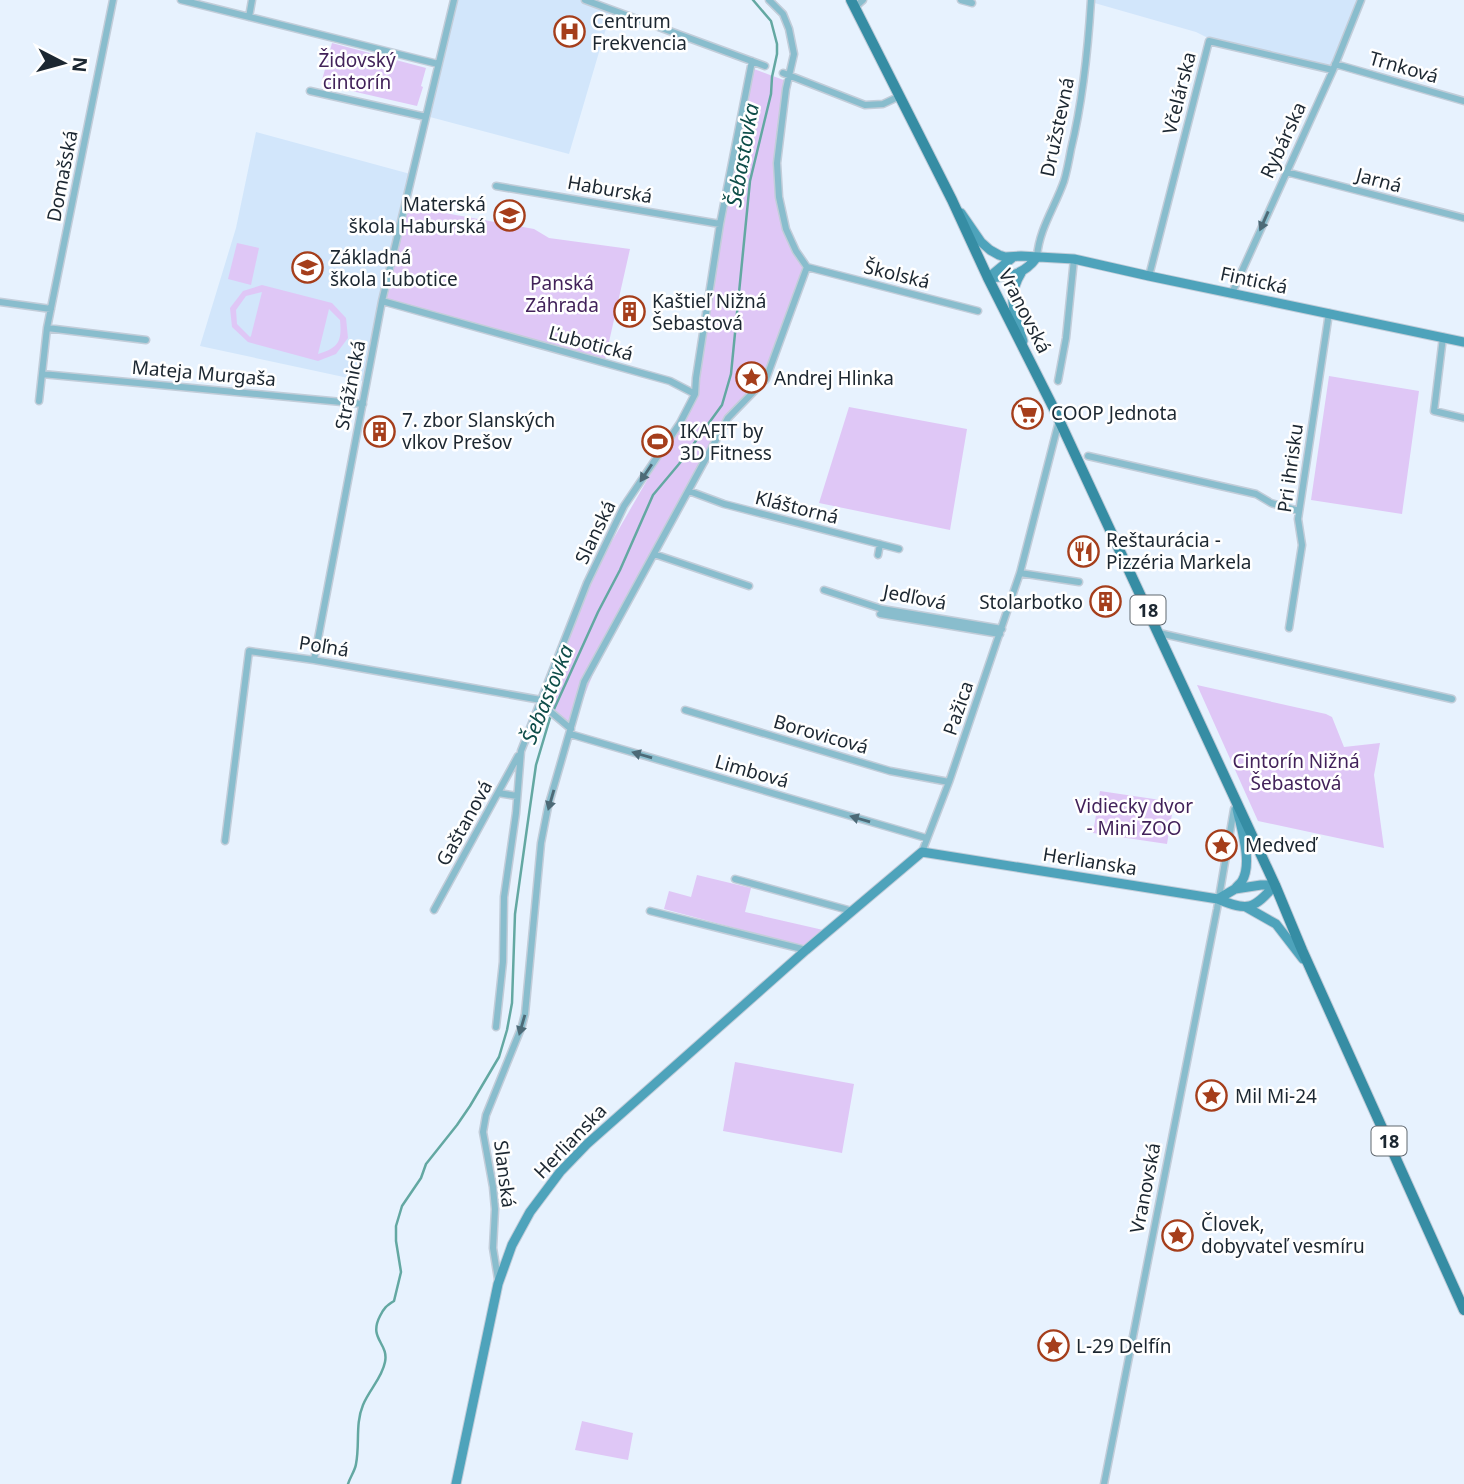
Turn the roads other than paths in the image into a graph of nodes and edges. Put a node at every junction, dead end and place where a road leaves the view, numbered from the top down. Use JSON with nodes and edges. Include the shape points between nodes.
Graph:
{"nodes":[{"id":1,"x":113,"y":0,"type":"edge"},
{"id":2,"x":181,"y":0,"type":"edge"},
{"id":3,"x":252,"y":0,"type":"edge"},
{"id":4,"x":454,"y":0,"type":"edge"},
{"id":5,"x":584,"y":0,"type":"edge"},
{"id":6,"x":769,"y":0,"type":"edge"},
{"id":7,"x":961,"y":0,"type":"edge"},
{"id":8,"x":1091,"y":0,"type":"edge"},
{"id":9,"x":1361,"y":0,"type":"edge"},
{"id":10,"x":856,"y":2,"type":"edge"},
{"id":11,"x":972,"y":3,"type":"dead end"},
{"id":12,"x":249,"y":17,"type":"junction"},
{"id":13,"x":752,"y":61,"type":"junction"},
{"id":14,"x":438,"y":64,"type":"junction"},
{"id":15,"x":765,"y":66,"type":"dead end"},
{"id":16,"x":1334,"y":67,"type":"junction"},
{"id":17,"x":787,"y":74,"type":"junction"},
{"id":18,"x":310,"y":91,"type":"dead end"},
{"id":19,"x":900,"y":96,"type":"junction"},
{"id":20,"x":1464,"y":101,"type":"edge"},
{"id":21,"x":426,"y":117,"type":"junction"},
{"id":22,"x":1286,"y":172,"type":"junction"},
{"id":23,"x":496,"y":186,"type":"dead end"},
{"id":24,"x":952,"y":200,"type":"junction"},
{"id":25,"x":1464,"y":218,"type":"edge"},
{"id":26,"x":719,"y":224,"type":"junction"},
{"id":27,"x":1014,"y":257,"type":"junction"},
{"id":28,"x":1037,"y":257,"type":"junction"},
{"id":29,"x":1074,"y":259,"type":"junction"},
{"id":30,"x":807,"y":267,"type":"junction"},
{"id":31,"x":1021,"y":273,"type":"junction"},
{"id":32,"x":1149,"y":276,"type":"junction"},
{"id":33,"x":988,"y":278,"type":"junction"},
{"id":34,"x":1232,"y":293,"type":"junction"},
{"id":35,"x":382,"y":301,"type":"junction"},
{"id":36,"x":0,"y":302,"type":"edge"},
{"id":37,"x":51,"y":309,"type":"junction"},
{"id":38,"x":978,"y":311,"type":"dead end"},
{"id":39,"x":1329,"y":313,"type":"junction"},
{"id":40,"x":47,"y":328,"type":"junction"},
{"id":41,"x":1443,"y":337,"type":"junction"},
{"id":42,"x":146,"y":340,"type":"dead end"},
{"id":43,"x":1464,"y":342,"type":"edge"},
{"id":44,"x":1028,"y":356,"type":"junction"},
{"id":45,"x":42,"y":374,"type":"junction"},
{"id":46,"x":1058,"y":381,"type":"dead end"},
{"id":47,"x":695,"y":394,"type":"junction"},
{"id":48,"x":39,"y":401,"type":"dead end"},
{"id":49,"x":363,"y":404,"type":"junction"},
{"id":50,"x":1464,"y":418,"type":"edge"},
{"id":51,"x":1059,"y":420,"type":"junction"},
{"id":52,"x":1088,"y":456,"type":"dead end"},
{"id":53,"x":689,"y":491,"type":"junction"},
{"id":54,"x":1299,"y":511,"type":"junction"},
{"id":55,"x":880,"y":544,"type":"junction"},
{"id":56,"x":900,"y":548,"type":"dead end"},
{"id":57,"x":654,"y":554,"type":"junction"},
{"id":58,"x":878,"y":555,"type":"dead end"},
{"id":59,"x":1020,"y":573,"type":"junction"},
{"id":60,"x":1079,"y":582,"type":"dead end"},
{"id":61,"x":749,"y":586,"type":"dead end"},
{"id":62,"x":824,"y":590,"type":"dead end"},
{"id":63,"x":880,"y":614,"type":"dead end"},
{"id":64,"x":1289,"y":628,"type":"dead end"},
{"id":65,"x":1001,"y":631,"type":"junction"},
{"id":66,"x":1159,"y":634,"type":"junction"},
{"id":67,"x":314,"y":660,"type":"junction"},
{"id":68,"x":1452,"y":699,"type":"dead end"},
{"id":69,"x":541,"y":700,"type":"junction"},
{"id":70,"x":685,"y":710,"type":"dead end"},
{"id":71,"x":570,"y":732,"type":"junction"},
{"id":72,"x":521,"y":751,"type":"junction"},
{"id":73,"x":949,"y":782,"type":"junction"},
{"id":74,"x":498,"y":793,"type":"junction"},
{"id":75,"x":517,"y":796,"type":"junction"},
{"id":76,"x":1236,"y":800,"type":"junction"},
{"id":77,"x":926,"y":838,"type":"junction"},
{"id":78,"x":225,"y":841,"type":"dead end"},
{"id":79,"x":922,"y":852,"type":"junction"},
{"id":80,"x":735,"y":879,"type":"dead end"},
{"id":81,"x":1275,"y":885,"type":"junction"},
{"id":82,"x":1234,"y":889,"type":"junction"},
{"id":83,"x":1218,"y":899,"type":"junction"},
{"id":84,"x":1246,"y":907,"type":"junction"},
{"id":85,"x":434,"y":910,"type":"dead end"},
{"id":86,"x":650,"y":911,"type":"dead end"},
{"id":87,"x":852,"y":911,"type":"junction"},
{"id":88,"x":806,"y":950,"type":"junction"},
{"id":89,"x":1313,"y":972,"type":"junction"},
{"id":90,"x":495,"y":1027,"type":"dead end"},
{"id":91,"x":493,"y":1244,"type":"junction"},
{"id":92,"x":511,"y":1247,"type":"junction"},
{"id":93,"x":498,"y":1284,"type":"junction"},
{"id":94,"x":1464,"y":1310,"type":"edge"},
{"id":95,"x":456,"y":1484,"type":"edge"},
{"id":96,"x":1104,"y":1484,"type":"edge"}],
"edges":[{"from":1,"to":37,"type":"street","name":"Domašská"},
{"from":2,"to":12,"type":"street"},
{"from":3,"to":12,"type":"street"},
{"from":4,"to":14,"type":"street","name":"Strážnická"},
{"from":5,"to":13,"type":"street"},
{"from":6,"to":17,"type":"street","via":[[783,14],[789,29],[794,54]]},
{"from":7,"to":11,"type":"street"},
{"from":8,"to":28,"type":"street","name":"Družstevná","via":[[1077,124],[1064,180]]},
{"from":9,"to":16,"type":"street","name":"Rybárska"},
{"from":10,"to":19,"type":"main road","name":"Vranovská","number":"18"},
{"from":12,"to":14,"type":"street"},
{"from":13,"to":15,"type":"street"},
{"from":13,"to":26,"type":"street","name":"Slanská"},
{"from":14,"to":21,"type":"street","name":"Strážnická"},
{"from":16,"to":20,"type":"street","name":"Trnková"},
{"from":16,"to":22,"type":"street","name":"Rybárska"},
{"from":16,"to":32,"type":"street","name":"Včelárska","via":[[1209,41]]},
{"from":17,"to":19,"type":"street","via":[[865,105],[883,104]]},
{"from":17,"to":30,"type":"street","via":[[778,186],[786,229]]},
{"from":18,"to":21,"type":"street"},
{"from":19,"to":24,"type":"main road","name":"Vranovská","number":"18"},
{"from":21,"to":35,"type":"street","name":"Strážnická"},
{"from":22,"to":25,"type":"street","name":"Jarná"},
{"from":22,"to":34,"type":"street","name":"Rybárska","one_way":true},
{"from":23,"to":26,"type":"street","name":"Haburská"},
{"from":24,"to":27,"type":"street","name":"Fintická","via":[[981,242],[999,255]]},
{"from":24,"to":33,"type":"main road","name":"Vranovská","number":"18"},
{"from":26,"to":47,"type":"street","name":"Slanská"},
{"from":27,"to":28,"type":"street","name":"Fintická"},
{"from":27,"to":33,"type":"street"},
{"from":28,"to":29,"type":"street","name":"Fintická"},
{"from":28,"to":31,"type":"street"},
{"from":29,"to":32,"type":"street","name":"Fintická"},
{"from":29,"to":46,"type":"street"},
{"from":30,"to":38,"type":"street","name":"Školská"},
{"from":30,"to":53,"type":"street","name":"Slanská","via":[[766,379],[728,418]]},
{"from":31,"to":33,"type":"street"},
{"from":31,"to":44,"type":"street","via":[[1012,301]]},
{"from":32,"to":34,"type":"street","name":"Fintická"},
{"from":33,"to":44,"type":"main road","name":"Vranovská","number":"18"},
{"from":34,"to":39,"type":"street","name":"Fintická"},
{"from":35,"to":47,"type":"street","name":"Ľubotická","via":[[670,381]]},
{"from":35,"to":49,"type":"street","name":"Strážnická"},
{"from":36,"to":37,"type":"street"},
{"from":37,"to":40,"type":"street","name":"Domašská"},
{"from":39,"to":41,"type":"street","name":"Fintická"},
{"from":39,"to":54,"type":"street","name":"Pri ihrisku"},
{"from":40,"to":42,"type":"street"},
{"from":40,"to":45,"type":"street","name":"Domašská"},
{"from":41,"to":43,"type":"street","name":"Fintická"},
{"from":41,"to":50,"type":"street","via":[[1434,411]]},
{"from":44,"to":51,"type":"main road","name":"Vranovská","number":"18"},
{"from":45,"to":48,"type":"street","name":"Domašská"},
{"from":45,"to":49,"type":"street","name":"Mateja Murgaša"},
{"from":47,"to":69,"type":"street","name":"Slanská","one_way":true,"via":[[624,506],[582,594]]},
{"from":49,"to":67,"type":"street","name":"Strážnická"},
{"from":51,"to":59,"type":"street","name":"Pažica"},
{"from":51,"to":66,"type":"main road","name":"Vranovská","number":"18"},
{"from":52,"to":54,"type":"street","via":[[1256,494]]},
{"from":53,"to":55,"type":"street","name":"Kláštorná"},
{"from":53,"to":57,"type":"street","name":"Slanská"},
{"from":54,"to":64,"type":"street","name":"Pri ihrisku","via":[[1301,545]]},
{"from":55,"to":56,"type":"street","name":"Kláštorná"},
{"from":55,"to":58,"type":"street"},
{"from":57,"to":61,"type":"street"},
{"from":57,"to":71,"type":"street","name":"Slanská","via":[[584,682]]},
{"from":59,"to":60,"type":"street"},
{"from":59,"to":65,"type":"street","name":"Pažica"},
{"from":62,"to":65,"type":"street","name":"Jedľová","via":[[883,609]]},
{"from":63,"to":65,"type":"street","name":"Jedľová"},
{"from":65,"to":73,"type":"street","name":"Pažica"},
{"from":66,"to":68,"type":"street"},
{"from":66,"to":76,"type":"main road","name":"Vranovská","number":"18"},
{"from":67,"to":69,"type":"street","name":"Poľná"},
{"from":67,"to":78,"type":"street","name":"Poľná","via":[[249,650]]},
{"from":69,"to":71,"type":"street"},
{"from":69,"to":72,"type":"street","name":"Slanská"},
{"from":70,"to":73,"type":"street","name":"Borovicová","via":[[890,771]]},
{"from":77,"to":71,"type":"street","name":"Limbová","one_way":true},
{"from":71,"to":91,"type":"street","name":"Slanská","one_way":true,"via":[[541,843],[525,1014],[483,1132],[495,1209]]},
{"from":72,"to":74,"type":"street","name":"Gaštanová"},
{"from":72,"to":75,"type":"street","name":"Slanská"},
{"from":73,"to":77,"type":"street","name":"Pažica"},
{"from":74,"to":75,"type":"street"},
{"from":74,"to":85,"type":"street","name":"Gaštanová"},
{"from":75,"to":90,"type":"street","name":"Slanská"},
{"from":76,"to":81,"type":"main road","name":"Vranovská","number":"18"},
{"from":76,"to":82,"type":"street","via":[[1247,854],[1244,877]]},
{"from":76,"to":83,"type":"street","name":"Vranovská"},
{"from":77,"to":79,"type":"street","name":"Pažica"},
{"from":79,"to":83,"type":"street","name":"Herlianska"},
{"from":79,"to":87,"type":"street","name":"Herlianska"},
{"from":80,"to":87,"type":"street"},
{"from":81,"to":82,"type":"street"},
{"from":81,"to":84,"type":"street","via":[[1262,900]]},
{"from":81,"to":89,"type":"main road","name":"Vranovská","number":"18"},
{"from":82,"to":83,"type":"street"},
{"from":83,"to":84,"type":"street","name":"Herlianska"},
{"from":83,"to":96,"type":"street","name":"Vranovská"},
{"from":84,"to":89,"type":"street","name":"Herlianska","via":[[1281,929]]},
{"from":86,"to":88,"type":"street"},
{"from":87,"to":88,"type":"street","name":"Herlianska"},
{"from":88,"to":92,"type":"street","name":"Herlianska","via":[[587,1144],[530,1212]]},
{"from":89,"to":94,"type":"main road","name":"Vranovská","number":"18"},
{"from":91,"to":92,"type":"street"},
{"from":91,"to":93,"type":"street","name":"Slanská"},
{"from":92,"to":93,"type":"street","name":"Herlianska"},
{"from":93,"to":95,"type":"street","name":"Herlianska"}]}
